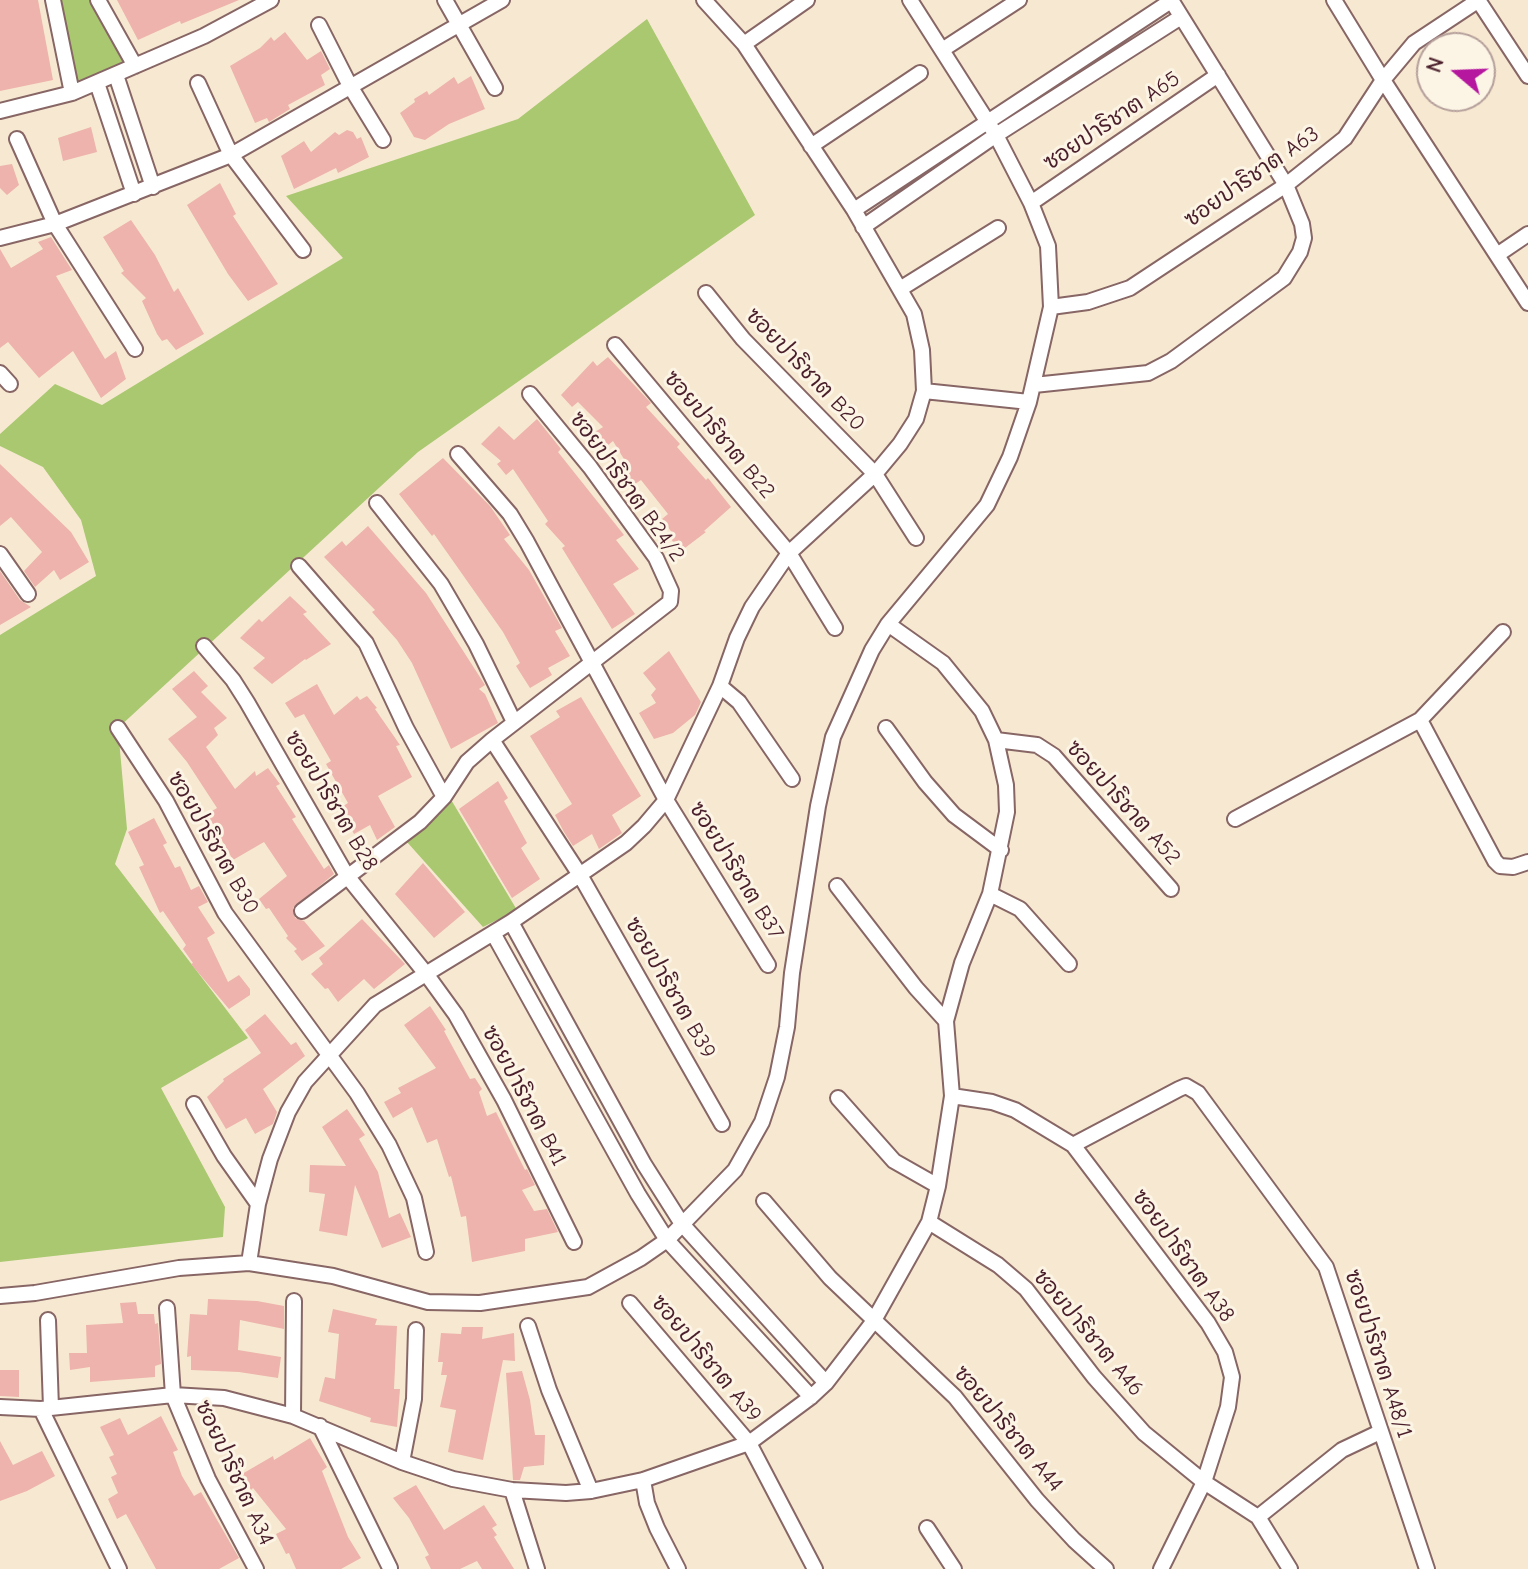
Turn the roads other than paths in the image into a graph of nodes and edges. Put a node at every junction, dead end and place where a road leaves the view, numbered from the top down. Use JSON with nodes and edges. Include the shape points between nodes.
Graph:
{"nodes":[{"id":1,"x":53,"y":0,"type":"edge"},
{"id":2,"x":98,"y":0,"type":"edge"},
{"id":3,"x":271,"y":0,"type":"edge"},
{"id":4,"x":445,"y":0,"type":"edge"},
{"id":5,"x":502,"y":0,"type":"edge"},
{"id":6,"x":704,"y":0,"type":"edge"},
{"id":7,"x":807,"y":0,"type":"edge"},
{"id":8,"x":910,"y":0,"type":"edge"},
{"id":9,"x":1019,"y":0,"type":"edge"},
{"id":10,"x":1171,"y":0,"type":"edge"},
{"id":11,"x":1334,"y":0,"type":"edge"},
{"id":12,"x":1479,"y":0,"type":"edge"},
{"id":13,"x":1181,"y":17,"type":"junction"},
{"id":14,"x":458,"y":23,"type":"junction"},
{"id":15,"x":319,"y":25,"type":"dead end"},
{"id":16,"x":744,"y":44,"type":"junction"},
{"id":17,"x":942,"y":50,"type":"junction"},
{"id":18,"x":135,"y":66,"type":"junction"},
{"id":19,"x":920,"y":73,"type":"dead end"},
{"id":20,"x":116,"y":75,"type":"junction"},
{"id":21,"x":1218,"y":75,"type":"junction"},
{"id":22,"x":1528,"y":76,"type":"edge"},
{"id":23,"x":1383,"y":80,"type":"junction"},
{"id":24,"x":97,"y":83,"type":"junction"},
{"id":25,"x":198,"y":83,"type":"dead end"},
{"id":26,"x":350,"y":86,"type":"junction"},
{"id":27,"x":495,"y":88,"type":"dead end"},
{"id":28,"x":72,"y":93,"type":"junction"},
{"id":29,"x":0,"y":111,"type":"edge"},
{"id":30,"x":987,"y":121,"type":"junction"},
{"id":31,"x":996,"y":135,"type":"junction"},
{"id":32,"x":17,"y":139,"type":"dead end"},
{"id":33,"x":383,"y":140,"type":"dead end"},
{"id":34,"x":811,"y":146,"type":"junction"},
{"id":35,"x":231,"y":155,"type":"junction"},
{"id":36,"x":1286,"y":185,"type":"junction"},
{"id":37,"x":153,"y":187,"type":"junction"},
{"id":38,"x":134,"y":194,"type":"junction"},
{"id":39,"x":1031,"y":203,"type":"junction"},
{"id":40,"x":854,"y":210,"type":"junction"},
{"id":41,"x":55,"y":224,"type":"junction"},
{"id":42,"x":863,"y":227,"type":"junction"},
{"id":43,"x":998,"y":228,"type":"dead end"},
{"id":44,"x":1528,"y":234,"type":"edge"},
{"id":45,"x":0,"y":238,"type":"edge"},
{"id":46,"x":303,"y":250,"type":"dead end"},
{"id":47,"x":1497,"y":255,"type":"junction"},
{"id":48,"x":900,"y":289,"type":"junction"},
{"id":49,"x":706,"y":293,"type":"dead end"},
{"id":50,"x":1528,"y":303,"type":"edge"},
{"id":51,"x":1051,"y":307,"type":"junction"},
{"id":52,"x":615,"y":345,"type":"dead end"},
{"id":53,"x":135,"y":349,"type":"dead end"},
{"id":54,"x":1034,"y":385,"type":"junction"},
{"id":55,"x":924,"y":391,"type":"junction"},
{"id":56,"x":530,"y":394,"type":"dead end"},
{"id":57,"x":1029,"y":402,"type":"junction"},
{"id":58,"x":458,"y":454,"type":"dead end"},
{"id":59,"x":875,"y":474,"type":"junction"},
{"id":60,"x":377,"y":503,"type":"dead end"},
{"id":61,"x":916,"y":538,"type":"dead end"},
{"id":62,"x":789,"y":553,"type":"junction"},
{"id":63,"x":0,"y":554,"type":"edge"},
{"id":64,"x":299,"y":566,"type":"dead end"},
{"id":65,"x":28,"y":594,"type":"dead end"},
{"id":66,"x":888,"y":624,"type":"junction"},
{"id":67,"x":835,"y":628,"type":"dead end"},
{"id":68,"x":1503,"y":632,"type":"dead end"},
{"id":69,"x":204,"y":646,"type":"dead end"},
{"id":70,"x":591,"y":661,"type":"junction"},
{"id":71,"x":720,"y":686,"type":"junction"},
{"id":72,"x":1420,"y":720,"type":"junction"},
{"id":73,"x":514,"y":722,"type":"junction"},
{"id":74,"x":118,"y":728,"type":"dead end"},
{"id":75,"x":886,"y":728,"type":"dead end"},
{"id":76,"x":492,"y":740,"type":"junction"},
{"id":77,"x":996,"y":740,"type":"junction"},
{"id":78,"x":792,"y":779,"type":"dead end"},
{"id":79,"x":444,"y":797,"type":"junction"},
{"id":80,"x":666,"y":800,"type":"junction"},
{"id":81,"x":1235,"y":819,"type":"dead end"},
{"id":82,"x":1001,"y":850,"type":"junction"},
{"id":83,"x":1528,"y":862,"type":"edge"},
{"id":84,"x":580,"y":875,"type":"junction"},
{"id":85,"x":347,"y":876,"type":"junction"},
{"id":86,"x":837,"y":886,"type":"dead end"},
{"id":87,"x":1171,"y":889,"type":"dead end"},
{"id":88,"x":990,"y":894,"type":"junction"},
{"id":89,"x":302,"y":911,"type":"dead end"},
{"id":90,"x":511,"y":922,"type":"junction"},
{"id":91,"x":493,"y":933,"type":"junction"},
{"id":92,"x":1069,"y":964,"type":"dead end"},
{"id":93,"x":768,"y":965,"type":"dead end"},
{"id":94,"x":427,"y":975,"type":"junction"},
{"id":95,"x":946,"y":1021,"type":"junction"},
{"id":96,"x":330,"y":1056,"type":"junction"},
{"id":97,"x":952,"y":1096,"type":"junction"},
{"id":98,"x":838,"y":1098,"type":"dead end"},
{"id":99,"x":194,"y":1104,"type":"dead end"},
{"id":100,"x":722,"y":1124,"type":"dead end"},
{"id":101,"x":1073,"y":1145,"type":"junction"},
{"id":102,"x":938,"y":1186,"type":"junction"},
{"id":103,"x":764,"y":1201,"type":"dead end"},
{"id":104,"x":258,"y":1204,"type":"junction"},
{"id":105,"x":929,"y":1222,"type":"junction"},
{"id":106,"x":682,"y":1224,"type":"junction"},
{"id":107,"x":667,"y":1240,"type":"junction"},
{"id":108,"x":574,"y":1242,"type":"dead end"},
{"id":109,"x":426,"y":1252,"type":"dead end"},
{"id":110,"x":249,"y":1263,"type":"junction"},
{"id":111,"x":0,"y":1296,"type":"edge"},
{"id":112,"x":294,"y":1301,"type":"dead end"},
{"id":113,"x":630,"y":1303,"type":"dead end"},
{"id":114,"x":167,"y":1308,"type":"dead end"},
{"id":115,"x":48,"y":1320,"type":"dead end"},
{"id":116,"x":873,"y":1322,"type":"junction"},
{"id":117,"x":528,"y":1326,"type":"dead end"},
{"id":118,"x":416,"y":1330,"type":"dead end"},
{"id":119,"x":826,"y":1383,"type":"junction"},
{"id":120,"x":173,"y":1395,"type":"junction"},
{"id":121,"x":811,"y":1397,"type":"junction"},
{"id":122,"x":0,"y":1407,"type":"edge"},
{"id":123,"x":46,"y":1408,"type":"junction"},
{"id":124,"x":293,"y":1416,"type":"junction"},
{"id":125,"x":320,"y":1426,"type":"junction"},
{"id":126,"x":1380,"y":1432,"type":"junction"},
{"id":127,"x":749,"y":1443,"type":"junction"},
{"id":128,"x":402,"y":1462,"type":"junction"},
{"id":129,"x":643,"y":1480,"type":"junction"},
{"id":130,"x":1204,"y":1482,"type":"junction"},
{"id":131,"x":512,"y":1490,"type":"junction"},
{"id":132,"x":591,"y":1491,"type":"junction"},
{"id":133,"x":1258,"y":1517,"type":"junction"},
{"id":134,"x":927,"y":1528,"type":"dead end"},
{"id":135,"x":390,"y":1568,"type":"edge"},
{"id":136,"x":119,"y":1569,"type":"edge"},
{"id":137,"x":256,"y":1569,"type":"edge"},
{"id":138,"x":537,"y":1569,"type":"edge"},
{"id":139,"x":678,"y":1569,"type":"edge"},
{"id":140,"x":815,"y":1569,"type":"edge"},
{"id":141,"x":954,"y":1569,"type":"edge"},
{"id":142,"x":1106,"y":1569,"type":"edge"},
{"id":143,"x":1161,"y":1569,"type":"edge"},
{"id":144,"x":1290,"y":1569,"type":"edge"},
{"id":145,"x":1427,"y":1569,"type":"edge"}],
"edges":[{"from":1,"to":28,"type":"street"},
{"from":2,"to":18,"type":"street"},
{"from":3,"to":18,"type":"street"},
{"from":4,"to":14,"type":"street"},
{"from":5,"to":14,"type":"street"},
{"from":6,"to":16,"type":"street"},
{"from":7,"to":16,"type":"street"},
{"from":8,"to":17,"type":"street"},
{"from":9,"to":17,"type":"street"},
{"from":10,"to":13,"type":"street"},
{"from":10,"to":30,"type":"street"},
{"from":11,"to":23,"type":"street"},
{"from":12,"to":22,"type":"street"},
{"from":12,"to":23,"type":"street","name":"ซอยปาริชาต A63","via":[[1414,43]]},
{"from":13,"to":21,"type":"street"},
{"from":13,"to":31,"type":"street"},
{"from":14,"to":26,"type":"street"},
{"from":14,"to":27,"type":"street"},
{"from":15,"to":26,"type":"street"},
{"from":16,"to":34,"type":"street"},
{"from":17,"to":30,"type":"street"},
{"from":18,"to":20,"type":"street"},
{"from":19,"to":34,"type":"street"},
{"from":20,"to":24,"type":"street"},
{"from":20,"to":37,"type":"street"},
{"from":21,"to":36,"type":"street"},
{"from":21,"to":39,"type":"street","name":"ซอยปาริชาต A65"},
{"from":23,"to":36,"type":"street","name":"ซอยปาริชาต A63","via":[[1345,138]]},
{"from":23,"to":47,"type":"street"},
{"from":24,"to":28,"type":"street"},
{"from":24,"to":38,"type":"street"},
{"from":25,"to":35,"type":"street"},
{"from":26,"to":33,"type":"street"},
{"from":26,"to":35,"type":"street"},
{"from":28,"to":29,"type":"street"},
{"from":30,"to":31,"type":"street"},
{"from":30,"to":40,"type":"street"},
{"from":31,"to":39,"type":"street"},
{"from":31,"to":42,"type":"street"},
{"from":32,"to":41,"type":"street"},
{"from":34,"to":40,"type":"street"},
{"from":35,"to":37,"type":"street"},
{"from":35,"to":46,"type":"street"},
{"from":36,"to":51,"type":"street","name":"ซอยปาริชาต A63","via":[[1130,288]]},
{"from":36,"to":54,"type":"street","via":[[1304,238],[1284,278],[1148,373]]},
{"from":37,"to":38,"type":"street"},
{"from":38,"to":41,"type":"street"},
{"from":39,"to":51,"type":"street","via":[[1048,246]]},
{"from":40,"to":42,"type":"street"},
{"from":41,"to":45,"type":"street"},
{"from":41,"to":53,"type":"street"},
{"from":42,"to":48,"type":"street"},
{"from":43,"to":48,"type":"street"},
{"from":44,"to":47,"type":"street"},
{"from":47,"to":50,"type":"street"},
{"from":48,"to":55,"type":"street","via":[[919,332]]},
{"from":49,"to":59,"type":"street","name":"ซอยปาริชาต B20","via":[[743,339]]},
{"from":51,"to":54,"type":"street"},
{"from":52,"to":62,"type":"street","name":"ซอยปาริชาต B22"},
{"from":54,"to":57,"type":"street"},
{"from":55,"to":57,"type":"street"},
{"from":55,"to":59,"type":"street","via":[[916,419]]},
{"from":56,"to":70,"type":"street","name":"ซอยปาริชาต B24/2","via":[[656,558],[671,591],[662,610]]},
{"from":57,"to":66,"type":"street","via":[[987,505]]},
{"from":58,"to":70,"type":"street","name":"ซอยปาริชาต B37","via":[[510,514]]},
{"from":59,"to":61,"type":"street","name":"ซอยปาริชาต B20"},
{"from":59,"to":62,"type":"street"},
{"from":60,"to":73,"type":"street","via":[[441,584]]},
{"from":62,"to":67,"type":"street","name":"ซอยปาริชาต B22"},
{"from":62,"to":71,"type":"street","via":[[752,607]]},
{"from":63,"to":65,"type":"street"},
{"from":64,"to":79,"type":"street","via":[[366,643]]},
{"from":66,"to":77,"type":"street","via":[[943,663],[982,711]]},
{"from":66,"to":106,"type":"street","via":[[833,737],[818,806],[787,1027],[762,1122],[735,1170]]},
{"from":68,"to":72,"type":"street"},
{"from":69,"to":85,"type":"street","name":"ซอยปาริชาต B28","via":[[247,702]]},
{"from":70,"to":73,"type":"street"},
{"from":70,"to":80,"type":"street","name":"ซอยปาริชาต B37"},
{"from":71,"to":78,"type":"street","via":[[739,702]]},
{"from":71,"to":80,"type":"street"},
{"from":72,"to":81,"type":"street"},
{"from":72,"to":83,"type":"street","via":[[1495,861],[1506,867]]},
{"from":73,"to":76,"type":"street"},
{"from":74,"to":96,"type":"street","name":"ซอยปาริชาต B30","via":[[166,801],[225,913]]},
{"from":75,"to":82,"type":"street","via":[[954,815]]},
{"from":76,"to":79,"type":"street","via":[[467,762]]},
{"from":76,"to":84,"type":"street","name":"ซอยปาริชาต B39"},
{"from":77,"to":82,"type":"street","via":[[1006,785]]},
{"from":77,"to":87,"type":"street","name":"ซอยปาริชาต A52","via":[[1037,745],[1054,756]]},
{"from":79,"to":85,"type":"street","via":[[401,839]]},
{"from":80,"to":84,"type":"street","via":[[626,843]]},
{"from":80,"to":93,"type":"street","name":"ซอยปาริชาต B37"},
{"from":82,"to":88,"type":"street"},
{"from":84,"to":90,"type":"street"},
{"from":84,"to":100,"type":"street","name":"ซอยปาริชาต B39"},
{"from":85,"to":89,"type":"street"},
{"from":85,"to":94,"type":"street","name":"ซอยปาริชาต B28"},
{"from":86,"to":95,"type":"street"},
{"from":88,"to":92,"type":"street","via":[[1020,909]]},
{"from":88,"to":95,"type":"street"},
{"from":90,"to":91,"type":"street"},
{"from":90,"to":106,"type":"street"},
{"from":91,"to":94,"type":"street"},
{"from":91,"to":107,"type":"street"},
{"from":94,"to":96,"type":"street","via":[[375,1005]]},
{"from":94,"to":108,"type":"street","name":"ซอยปาริชาต B41","via":[[504,1100]]},
{"from":95,"to":97,"type":"street"},
{"from":96,"to":104,"type":"street","via":[[305,1082],[288,1112]]},
{"from":96,"to":109,"type":"street","name":"ซอยปาริชาต B30","via":[[389,1145],[414,1198]]},
{"from":97,"to":101,"type":"street","name":"ซอยปาริชาต A38","via":[[1015,1110]]},
{"from":97,"to":102,"type":"street"},
{"from":98,"to":102,"type":"street","via":[[894,1161]]},
{"from":99,"to":104,"type":"street"},
{"from":101,"to":126,"type":"street","name":"ซอยปาริชาต A48/1","via":[[1186,1086],[1198,1093],[1326,1267]]},
{"from":101,"to":130,"type":"street","name":"ซอยปาริชาต A38","via":[[1225,1352],[1232,1377],[1228,1407]]},
{"from":102,"to":105,"type":"street"},
{"from":103,"to":116,"type":"street","name":"ซอยปาริชาต A44"},
{"from":104,"to":110,"type":"street"},
{"from":105,"to":116,"type":"street"},
{"from":105,"to":130,"type":"street","name":"ซอยปาริชาต A46","via":[[1026,1289],[1144,1433]]},
{"from":106,"to":107,"type":"street"},
{"from":106,"to":119,"type":"street"},
{"from":107,"to":110,"type":"street","via":[[588,1287],[480,1303],[428,1302],[333,1276]]},
{"from":107,"to":121,"type":"street"},
{"from":110,"to":111,"type":"street","via":[[179,1268]]},
{"from":112,"to":124,"type":"street"},
{"from":113,"to":127,"type":"street","name":"ซอยปาริชาต A39"},
{"from":114,"to":120,"type":"street","name":"ซอยปาริชาต A34"},
{"from":115,"to":123,"type":"street"},
{"from":116,"to":119,"type":"street"},
{"from":116,"to":142,"type":"street","name":"ซอยปาริชาต A44","via":[[955,1397],[1037,1500]]},
{"from":117,"to":132,"type":"street"},
{"from":118,"to":128,"type":"street","via":[[414,1399]]},
{"from":119,"to":121,"type":"street"},
{"from":120,"to":123,"type":"street"},
{"from":120,"to":124,"type":"street","via":[[224,1398]]},
{"from":120,"to":137,"type":"street","name":"ซอยปาริชาต A34","via":[[208,1479]]},
{"from":121,"to":127,"type":"street"},
{"from":122,"to":123,"type":"street"},
{"from":123,"to":136,"type":"street"},
{"from":124,"to":125,"type":"street"},
{"from":125,"to":128,"type":"street"},
{"from":125,"to":135,"type":"street"},
{"from":126,"to":133,"type":"street","via":[[1342,1450]]},
{"from":126,"to":145,"type":"street","name":"ซอยปาริชาต A48/1"},
{"from":127,"to":129,"type":"street"},
{"from":127,"to":140,"type":"street","name":"ซอยปาริชาต A39"},
{"from":128,"to":131,"type":"street"},
{"from":129,"to":132,"type":"street"},
{"from":129,"to":139,"type":"street","via":[[647,1503]]},
{"from":130,"to":133,"type":"street","name":"ซอยปาริชาต A46"},
{"from":130,"to":143,"type":"street","name":"ซอยปาริชาต A38"},
{"from":131,"to":132,"type":"street"},
{"from":131,"to":138,"type":"street"},
{"from":133,"to":144,"type":"street"},
{"from":134,"to":141,"type":"street"}]}
